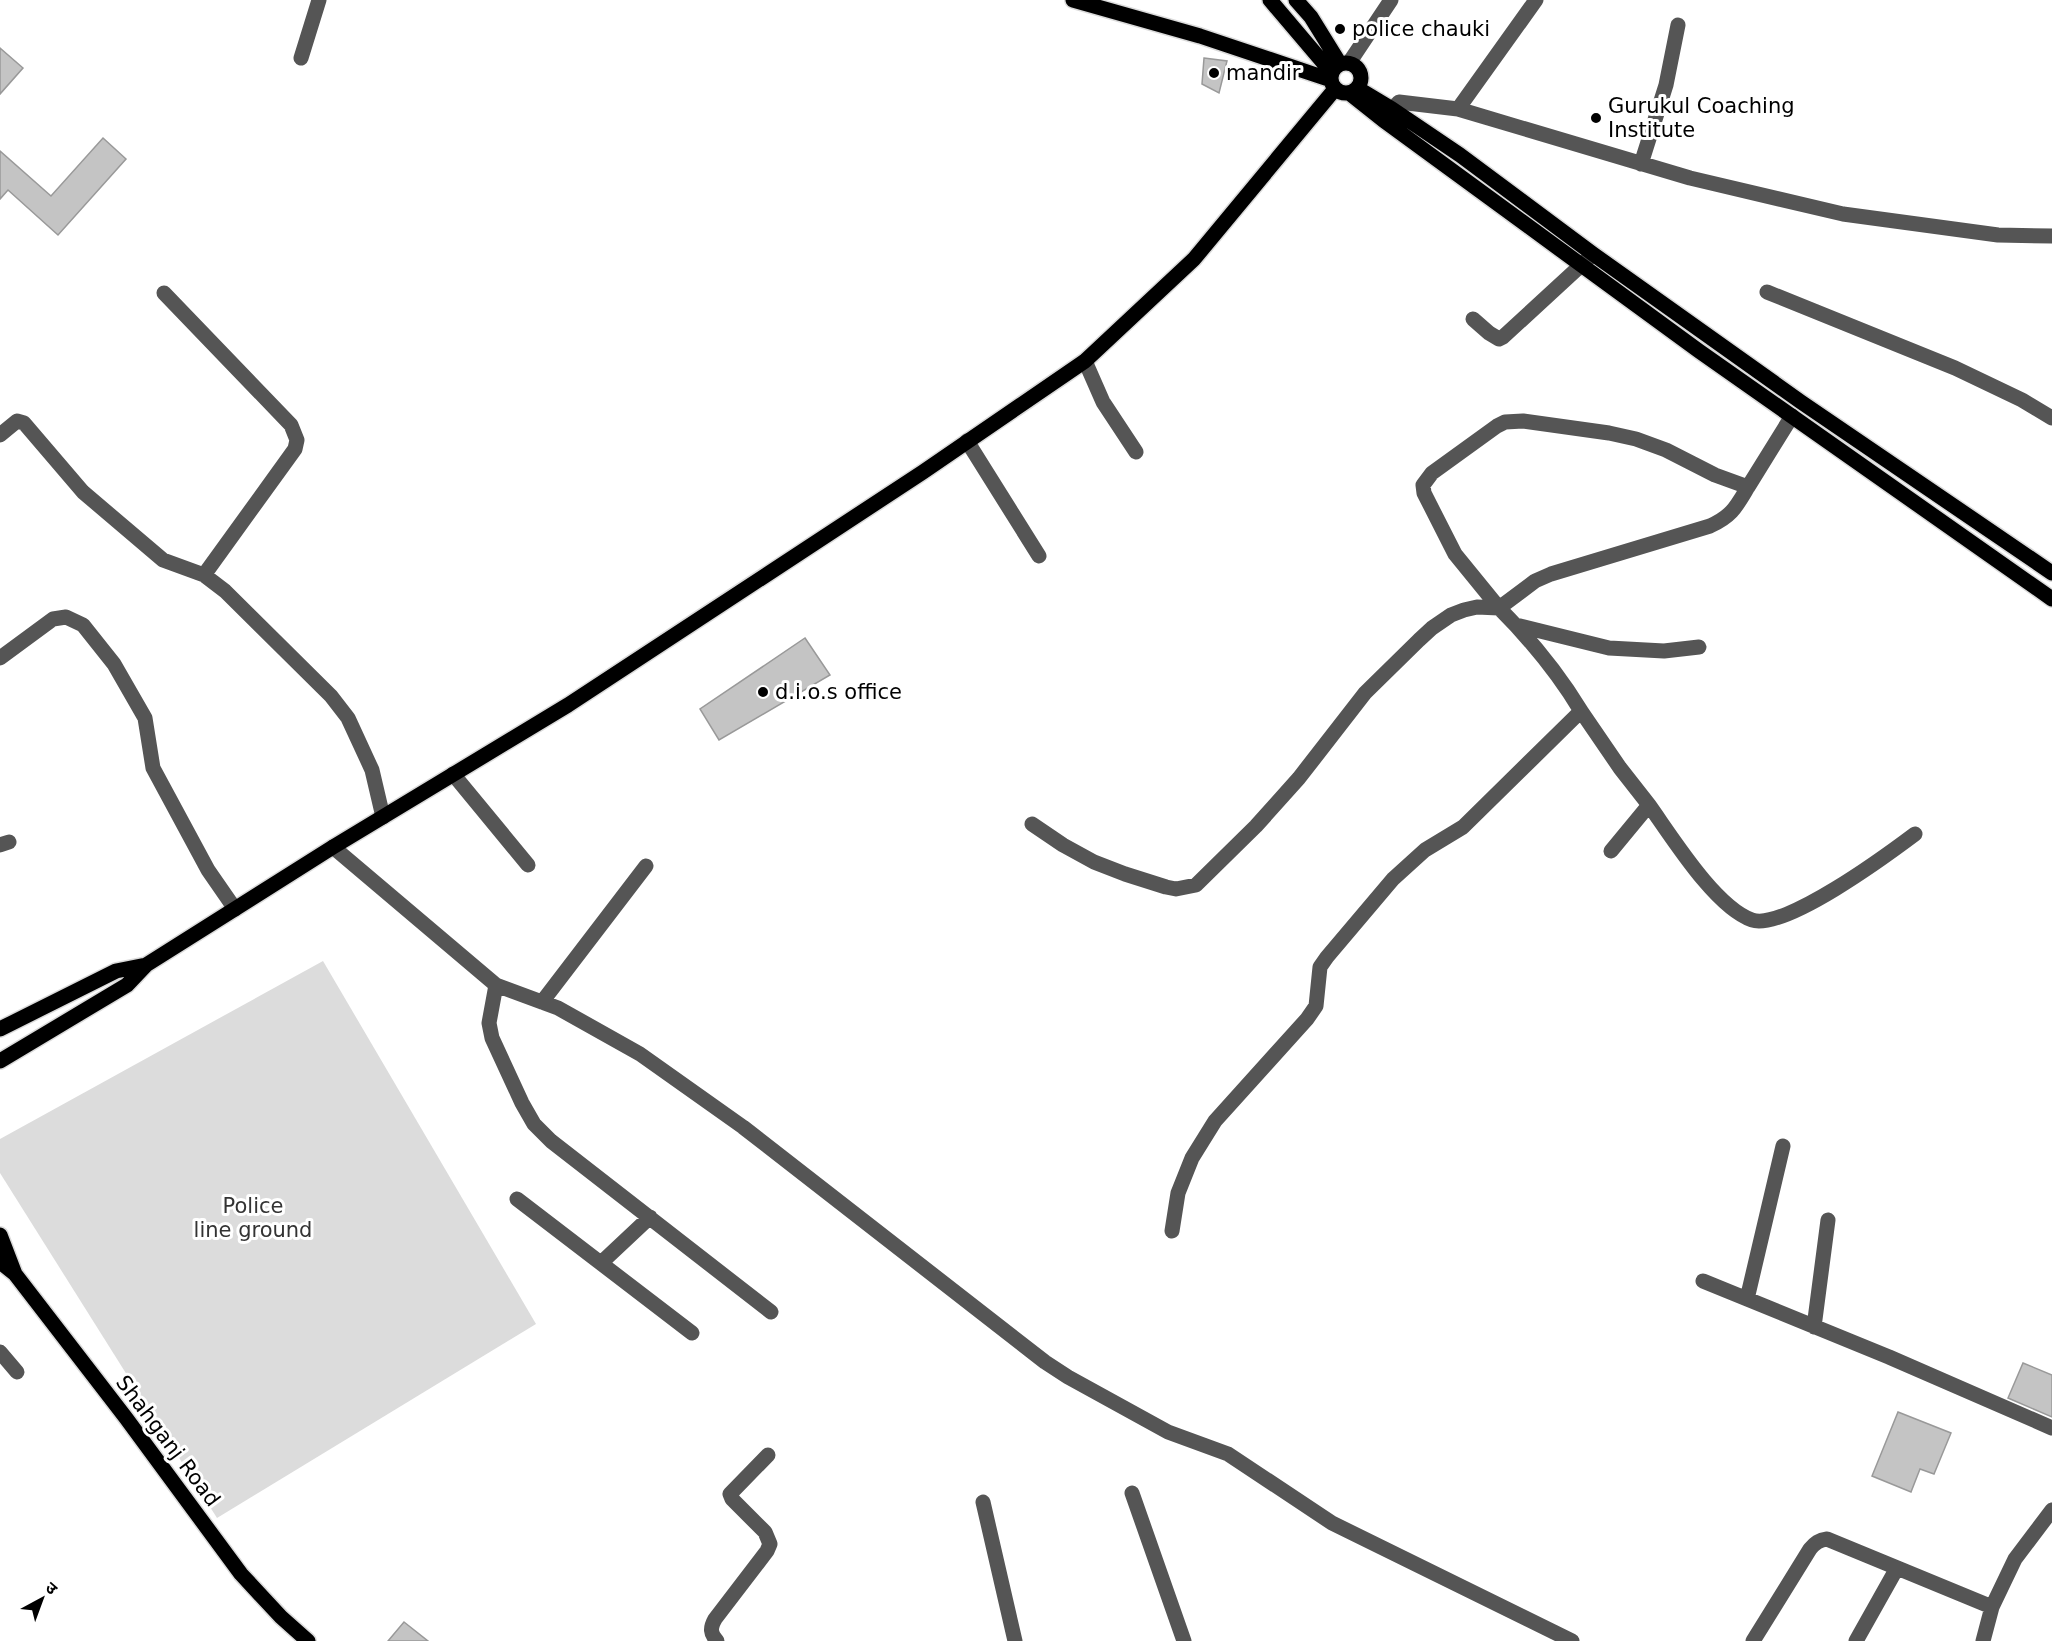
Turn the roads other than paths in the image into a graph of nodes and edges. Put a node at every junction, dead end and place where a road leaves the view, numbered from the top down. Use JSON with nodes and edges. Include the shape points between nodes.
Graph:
{"nodes":[{"id":1,"x":318,"y":0,"type":"edge"},
{"id":2,"x":1073,"y":0,"type":"edge"},
{"id":3,"x":1270,"y":0,"type":"edge"},
{"id":4,"x":1296,"y":0,"type":"edge"},
{"id":5,"x":1391,"y":0,"type":"edge"},
{"id":6,"x":1536,"y":0,"type":"edge"},
{"id":7,"x":1678,"y":24,"type":"dead end"},
{"id":8,"x":301,"y":58,"type":"dead end"},
{"id":9,"x":1342,"y":78,"type":"junction"},
{"id":10,"x":1458,"y":109,"type":"junction"},
{"id":11,"x":1388,"y":115,"type":"junction"},
{"id":12,"x":1641,"y":164,"type":"junction"},
{"id":13,"x":2052,"y":236,"type":"edge"},
{"id":14,"x":1593,"y":254,"type":"junction"},
{"id":15,"x":1581,"y":265,"type":"junction"},
{"id":16,"x":1767,"y":292,"type":"dead end"},
{"id":17,"x":164,"y":293,"type":"dead end"},
{"id":18,"x":1473,"y":319,"type":"dead end"},
{"id":19,"x":1085,"y":361,"type":"junction"},
{"id":20,"x":1792,"y":416,"type":"junction"},
{"id":21,"x":2052,"y":418,"type":"edge"},
{"id":22,"x":0,"y":435,"type":"edge"},
{"id":23,"x":966,"y":441,"type":"junction"},
{"id":24,"x":1136,"y":452,"type":"dead end"},
{"id":25,"x":1900,"y":470,"type":"junction"},
{"id":26,"x":1890,"y":485,"type":"junction"},
{"id":27,"x":1748,"y":486,"type":"junction"},
{"id":28,"x":1039,"y":556,"type":"dead end"},
{"id":29,"x":2052,"y":573,"type":"edge"},
{"id":30,"x":204,"y":576,"type":"junction"},
{"id":31,"x":2052,"y":599,"type":"edge"},
{"id":32,"x":1499,"y":608,"type":"junction"},
{"id":33,"x":1516,"y":625,"type":"junction"},
{"id":34,"x":1699,"y":647,"type":"dead end"},
{"id":35,"x":0,"y":658,"type":"edge"},
{"id":36,"x":1581,"y":711,"type":"junction"},
{"id":37,"x":453,"y":774,"type":"junction"},
{"id":38,"x":1649,"y":805,"type":"junction"},
{"id":39,"x":383,"y":817,"type":"junction"},
{"id":40,"x":1032,"y":824,"type":"dead end"},
{"id":41,"x":1915,"y":834,"type":"dead end"},
{"id":42,"x":333,"y":847,"type":"junction"},
{"id":43,"x":1611,"y":851,"type":"dead end"},
{"id":44,"x":528,"y":865,"type":"dead end"},
{"id":45,"x":646,"y":866,"type":"dead end"},
{"id":46,"x":236,"y":909,"type":"junction"},
{"id":47,"x":146,"y":965,"type":"junction"},
{"id":48,"x":496,"y":985,"type":"junction"},
{"id":49,"x":542,"y":1002,"type":"junction"},
{"id":50,"x":0,"y":1029,"type":"edge"},
{"id":51,"x":0,"y":1060,"type":"edge"},
{"id":52,"x":1783,"y":1146,"type":"dead end"},
{"id":53,"x":517,"y":1199,"type":"dead end"},
{"id":54,"x":650,"y":1217,"type":"junction"},
{"id":55,"x":1828,"y":1220,"type":"dead end"},
{"id":56,"x":1172,"y":1231,"type":"dead end"},
{"id":57,"x":0,"y":1235,"type":"edge"},
{"id":58,"x":0,"y":1262,"type":"edge"},
{"id":59,"x":601,"y":1263,"type":"junction"},
{"id":60,"x":15,"y":1274,"type":"junction"},
{"id":61,"x":1703,"y":1281,"type":"dead end"},
{"id":62,"x":1747,"y":1299,"type":"junction"},
{"id":63,"x":771,"y":1311,"type":"dead end"},
{"id":64,"x":1814,"y":1327,"type":"junction"},
{"id":65,"x":692,"y":1333,"type":"dead end"},
{"id":66,"x":0,"y":1352,"type":"edge"},
{"id":67,"x":17,"y":1372,"type":"dead end"},
{"id":68,"x":2052,"y":1428,"type":"edge"},
{"id":69,"x":768,"y":1455,"type":"dead end"},
{"id":70,"x":1132,"y":1493,"type":"dead end"},
{"id":71,"x":983,"y":1502,"type":"dead end"},
{"id":72,"x":2052,"y":1510,"type":"edge"},
{"id":73,"x":1897,"y":1568,"type":"junction"},
{"id":74,"x":1992,"y":1607,"type":"junction"},
{"id":75,"x":308,"y":1641,"type":"edge"},
{"id":76,"x":717,"y":1641,"type":"edge"},
{"id":77,"x":1015,"y":1641,"type":"edge"},
{"id":78,"x":1184,"y":1641,"type":"edge"},
{"id":79,"x":1572,"y":1641,"type":"edge"},
{"id":80,"x":1753,"y":1641,"type":"edge"},
{"id":81,"x":1856,"y":1641,"type":"edge"},
{"id":82,"x":1983,"y":1641,"type":"edge"}],
"edges":[{"from":1,"to":8,"type":"street"},
{"from":2,"to":9,"type":"main road"},
{"from":3,"to":9,"type":"main road"},
{"from":4,"to":9,"type":"main road","via":[[1311,17]]},
{"from":5,"to":9,"type":"street"},
{"from":6,"to":10,"type":"street"},
{"from":7,"to":12,"type":"street","via":[[1666,85]]},
{"from":9,"to":11,"type":"main road"},
{"from":9,"to":19,"type":"main road","via":[[1194,259]]},
{"from":10,"to":11,"type":"street","via":[[1399,102]]},
{"from":10,"to":12,"type":"street"},
{"from":11,"to":14,"type":"main road","via":[[1460,155]]},
{"from":11,"to":15,"type":"main road"},
{"from":12,"to":13,"type":"street","via":[[1843,214],[1998,235]]},
{"from":14,"to":15,"type":"street"},
{"from":14,"to":25,"type":"main road"},
{"from":15,"to":18,"type":"street","via":[[1503,337],[1497,338]]},
{"from":15,"to":20,"type":"main road"},
{"from":16,"to":21,"type":"street","via":[[1955,368]]},
{"from":17,"to":30,"type":"street","via":[[291,425],[297,440],[295,449]]},
{"from":19,"to":23,"type":"main road"},
{"from":19,"to":24,"type":"street","via":[[1102,402]]},
{"from":20,"to":26,"type":"main road"},
{"from":20,"to":27,"type":"street"},
{"from":22,"to":30,"type":"street","via":[[12,423],[24,423],[83,492],[155,555]]},
{"from":23,"to":28,"type":"street"},
{"from":23,"to":37,"type":"main road","via":[[568,705]]},
{"from":25,"to":26,"type":"main road"},
{"from":25,"to":29,"type":"main road"},
{"from":26,"to":31,"type":"main road"},
{"from":27,"to":32,"type":"street","via":[[1725,519],[1551,574]]},
{"from":27,"to":32,"type":"street","via":[[1636,439],[1505,422],[1431,473],[1423,485],[1455,554]]},
{"from":30,"to":39,"type":"street","via":[[225,591],[331,696],[348,718],[372,770]]},
{"from":32,"to":33,"type":"street"},
{"from":32,"to":40,"type":"street","via":[[1464,610],[1432,628],[1365,693],[1299,778],[1196,885],[1176,889],[1125,874],[1094,862]]},
{"from":33,"to":34,"type":"street","via":[[1609,648],[1664,651]]},
{"from":33,"to":36,"type":"street","via":[[1563,681]]},
{"from":35,"to":46,"type":"street","via":[[53,618],[66,617],[83,625],[114,664],[145,718],[153,768],[208,870]]},
{"from":36,"to":38,"type":"street"},
{"from":36,"to":56,"type":"street","via":[[1462,827],[1425,850],[1393,879],[1327,957],[1320,967],[1316,1006],[1215,1121],[1192,1158],[1178,1193]]},
{"from":37,"to":39,"type":"main road"},
{"from":37,"to":44,"type":"street"},
{"from":38,"to":41,"type":"street","via":[[1715,893],[1755,921],[1771,921],[1817,899]]},
{"from":38,"to":43,"type":"street"},
{"from":39,"to":42,"type":"main road"},
{"from":42,"to":46,"type":"main road"},
{"from":42,"to":48,"type":"street"},
{"from":45,"to":49,"type":"street"},
{"from":46,"to":47,"type":"main road"},
{"from":47,"to":50,"type":"main road","via":[[116,971]]},
{"from":47,"to":51,"type":"main road","via":[[127,986]]},
{"from":48,"to":49,"type":"street"},
{"from":48,"to":54,"type":"street","via":[[489,1023],[492,1038],[534,1124]]},
{"from":49,"to":79,"type":"street","via":[[640,1054],[743,1127],[1068,1377],[1168,1432],[1228,1454],[1332,1523]]},
{"from":52,"to":62,"type":"street"},
{"from":53,"to":59,"type":"street"},
{"from":54,"to":59,"type":"street"},
{"from":54,"to":63,"type":"street"},
{"from":55,"to":64,"type":"street"},
{"from":57,"to":60,"type":"main road"},
{"from":58,"to":60,"type":"main road","name":"Shahganj Road"},
{"from":59,"to":65,"type":"street"},
{"from":60,"to":75,"type":"main road","name":"Shahganj Road","via":[[241,1574]]},
{"from":61,"to":62,"type":"street"},
{"from":62,"to":64,"type":"street"},
{"from":64,"to":68,"type":"street"},
{"from":66,"to":67,"type":"street"},
{"from":69,"to":76,"type":"street","via":[[730,1493],[765,1532],[770,1544],[715,1619],[711,1631]]},
{"from":70,"to":78,"type":"street"},
{"from":71,"to":77,"type":"street"},
{"from":72,"to":74,"type":"street","via":[[2015,1559]]},
{"from":73,"to":74,"type":"street"},
{"from":73,"to":80,"type":"street","via":[[1827,1539],[1818,1541]]},
{"from":73,"to":81,"type":"street"},
{"from":74,"to":82,"type":"street"}]}
